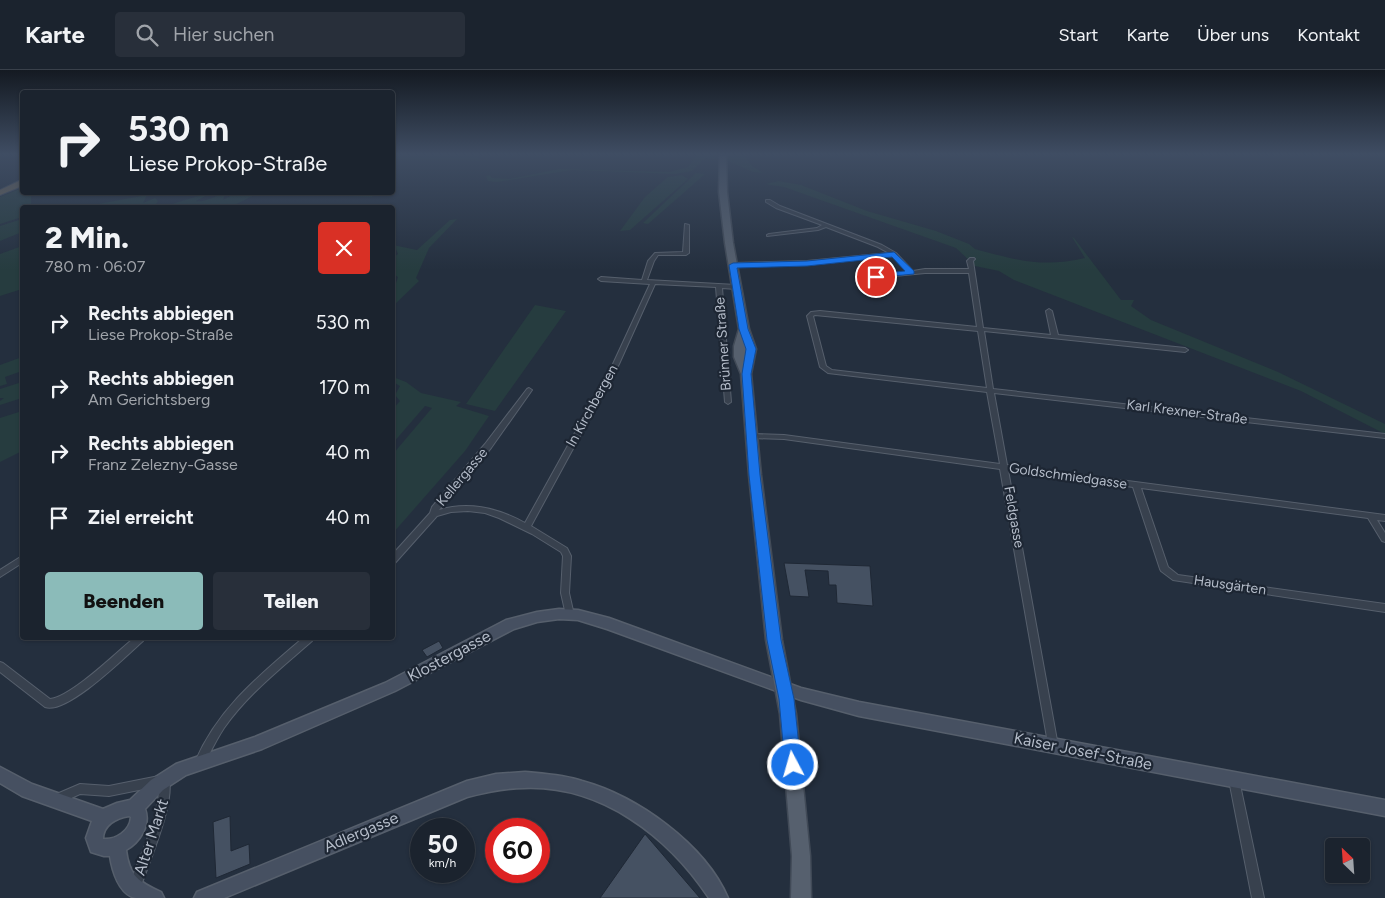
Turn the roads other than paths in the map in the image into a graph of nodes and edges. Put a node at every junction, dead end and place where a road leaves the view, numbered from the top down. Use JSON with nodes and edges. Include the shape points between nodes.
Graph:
{"nodes":[{"id":1,"x":724,"y":193,"type":"edge"},
{"id":2,"x":768,"y":201,"type":"dead end"},
{"id":3,"x":687,"y":225,"type":"dead end"},
{"id":4,"x":826,"y":225,"type":"junction"},
{"id":5,"x":769,"y":234,"type":"dead end"},
{"id":6,"x":894,"y":254,"type":"junction"},
{"id":7,"x":972,"y":259,"type":"dead end"},
{"id":8,"x":733,"y":265,"type":"junction"},
{"id":9,"x":911,"y":272,"type":"junction"},
{"id":10,"x":972,"y":272,"type":"junction"},
{"id":11,"x":876,"y":277,"type":"dead end"},
{"id":12,"x":601,"y":279,"type":"dead end"},
{"id":13,"x":644,"y":282,"type":"junction"},
{"id":14,"x":653,"y":283,"type":"junction"},
{"id":15,"x":719,"y":287,"type":"junction"},
{"id":16,"x":736,"y":287,"type":"junction"},
{"id":17,"x":1048,"y":311,"type":"dead end"},
{"id":18,"x":981,"y":329,"type":"junction"},
{"id":19,"x":1055,"y":337,"type":"junction"},
{"id":20,"x":1185,"y":350,"type":"dead end"},
{"id":21,"x":990,"y":389,"type":"junction"},
{"id":22,"x":529,"y":390,"type":"dead end"},
{"id":23,"x":728,"y":402,"type":"dead end"},
{"id":24,"x":752,"y":436,"type":"junction"},
{"id":25,"x":1385,"y":436,"type":"edge"},
{"id":26,"x":1005,"y":467,"type":"junction"},
{"id":27,"x":1137,"y":486,"type":"junction"},
{"id":28,"x":434,"y":514,"type":"junction"},
{"id":29,"x":1370,"y":516,"type":"junction"},
{"id":30,"x":1385,"y":518,"type":"edge"},
{"id":31,"x":526,"y":527,"type":"junction"},
{"id":32,"x":1385,"y":539,"type":"edge"},
{"id":33,"x":395,"y":558,"type":"edge"},
{"id":34,"x":20,"y":560,"type":"edge"},
{"id":35,"x":0,"y":574,"type":"edge"},
{"id":36,"x":1385,"y":608,"type":"edge"},
{"id":37,"x":570,"y":614,"type":"junction"},
{"id":38,"x":138,"y":640,"type":"edge"},
{"id":39,"x":307,"y":640,"type":"edge"},
{"id":40,"x":0,"y":666,"type":"edge"},
{"id":41,"x":783,"y":686,"type":"junction"},
{"id":42,"x":1054,"y":746,"type":"junction"},
{"id":43,"x":200,"y":762,"type":"junction"},
{"id":44,"x":0,"y":775,"type":"edge"},
{"id":45,"x":164,"y":780,"type":"junction"},
{"id":46,"x":1234,"y":780,"type":"junction"},
{"id":47,"x":54,"y":800,"type":"junction"},
{"id":48,"x":1385,"y":808,"type":"edge"},
{"id":49,"x":133,"y":809,"type":"junction"},
{"id":50,"x":105,"y":818,"type":"junction"},
{"id":51,"x":117,"y":846,"type":"junction"},
{"id":52,"x":146,"y":895,"type":"edge"},
{"id":53,"x":203,"y":898,"type":"edge"},
{"id":54,"x":719,"y":898,"type":"edge"},
{"id":55,"x":801,"y":898,"type":"edge"},
{"id":56,"x":1258,"y":898,"type":"edge"}],
"edges":[{"from":1,"to":8,"type":"main road","name":"Brünner Straße"},
{"from":2,"to":4,"type":"street","via":[[778,208]]},
{"from":3,"to":13,"type":"street","via":[[686,253],[657,254]]},
{"from":4,"to":5,"type":"street","via":[[818,229]]},
{"from":4,"to":6,"type":"street"},
{"from":6,"to":8,"type":"street","via":[[807,263]]},
{"from":6,"to":9,"type":"street"},
{"from":7,"to":10,"type":"street","name":"Feldgasse"},
{"from":8,"to":16,"type":"main road","name":"Brünner Straße"},
{"from":9,"to":10,"type":"street"},
{"from":9,"to":11,"type":"street"},
{"from":10,"to":18,"type":"street","name":"Feldgasse"},
{"from":12,"to":13,"type":"street","name":"Brünner Straße"},
{"from":13,"to":14,"type":"street","name":"Brünner Straße"},
{"from":14,"to":15,"type":"street","name":"Brünner Straße"},
{"from":14,"to":31,"type":"street","name":"In Kirchbergen","via":[[616,364]]},
{"from":15,"to":16,"type":"street","name":"Brünner Straße"},
{"from":15,"to":23,"type":"street","name":"Brünner Straße"},
{"from":16,"to":24,"type":"main road","name":"Brünner Straße","via":[[744,329],[738,350],[746,374]]},
{"from":17,"to":19,"type":"street"},
{"from":18,"to":19,"type":"street"},
{"from":18,"to":21,"type":"street","name":"Feldgasse"},
{"from":18,"to":21,"type":"street","name":"Karl Krexner-Straße","via":[[820,313],[810,316],[826,370]]},
{"from":19,"to":20,"type":"street"},
{"from":21,"to":25,"type":"street","name":"Karl Krexner-Straße"},
{"from":21,"to":26,"type":"street","name":"Feldgasse"},
{"from":22,"to":28,"type":"street","name":"Kellergasse","via":[[488,446],[435,508]]},
{"from":24,"to":26,"type":"street","name":"Goldschmiedgasse","via":[[784,437]]},
{"from":24,"to":41,"type":"main road","name":"Brünner Straße","via":[[774,640]]},
{"from":26,"to":27,"type":"street","name":"Goldschmiedgasse"},
{"from":26,"to":42,"type":"street","name":"Feldgasse"},
{"from":27,"to":29,"type":"street","name":"Goldschmiedgasse"},
{"from":27,"to":36,"type":"street","name":"Hausgärten","via":[[1164,569],[1176,578]]},
{"from":28,"to":31,"type":"street","via":[[448,508],[468,507],[496,513]]},
{"from":28,"to":33,"type":"street","name":"Kellergasse"},
{"from":29,"to":30,"type":"street","name":"Goldschmiedgasse"},
{"from":29,"to":32,"type":"street"},
{"from":31,"to":37,"type":"street","via":[[566,554],[565,593]]},
{"from":34,"to":35,"type":"street"},
{"from":37,"to":41,"type":"street","name":"Klostergasse","via":[[609,624]]},
{"from":37,"to":43,"type":"street","name":"Klostergasse","via":[[548,615],[511,624],[390,688],[264,741]]},
{"from":38,"to":40,"type":"street","via":[[71,696],[52,706]]},
{"from":39,"to":43,"type":"street","via":[[220,721]]},
{"from":41,"to":42,"type":"street","name":"Kaiser Josef-Straße","via":[[859,709]]},
{"from":41,"to":55,"type":"main road","name":"Brünner Straße","via":[[797,808]]},
{"from":42,"to":46,"type":"street","name":"Kaiser Josef-Straße"},
{"from":43,"to":45,"type":"street","name":"Klostergasse"},
{"from":44,"to":47,"type":"street"},
{"from":45,"to":47,"type":"street","name":"Alter Markt","via":[[109,792],[80,790]]},
{"from":45,"to":49,"type":"street","name":"Klostergasse"},
{"from":45,"to":52,"type":"street","name":"Alter Markt","via":[[167,788]]},
{"from":46,"to":48,"type":"street","name":"Kaiser Josef-Straße"},
{"from":46,"to":56,"type":"street"},
{"from":47,"to":50,"type":"street"},
{"from":49,"to":50,"type":"street","name":"Alter Markt","via":[[123,808]]},
{"from":49,"to":51,"type":"street","name":"Alter Markt","via":[[139,815],[138,826]]},
{"from":50,"to":51,"type":"street","name":"Alter Markt","via":[[97,828],[95,842],[106,848]]},
{"from":51,"to":52,"type":"street","via":[[121,871]]},
{"from":53,"to":54,"type":"street","name":"Adlergasse","via":[[467,789],[494,781],[522,778],[570,784],[636,812],[660,828],[684,851]]}]}
